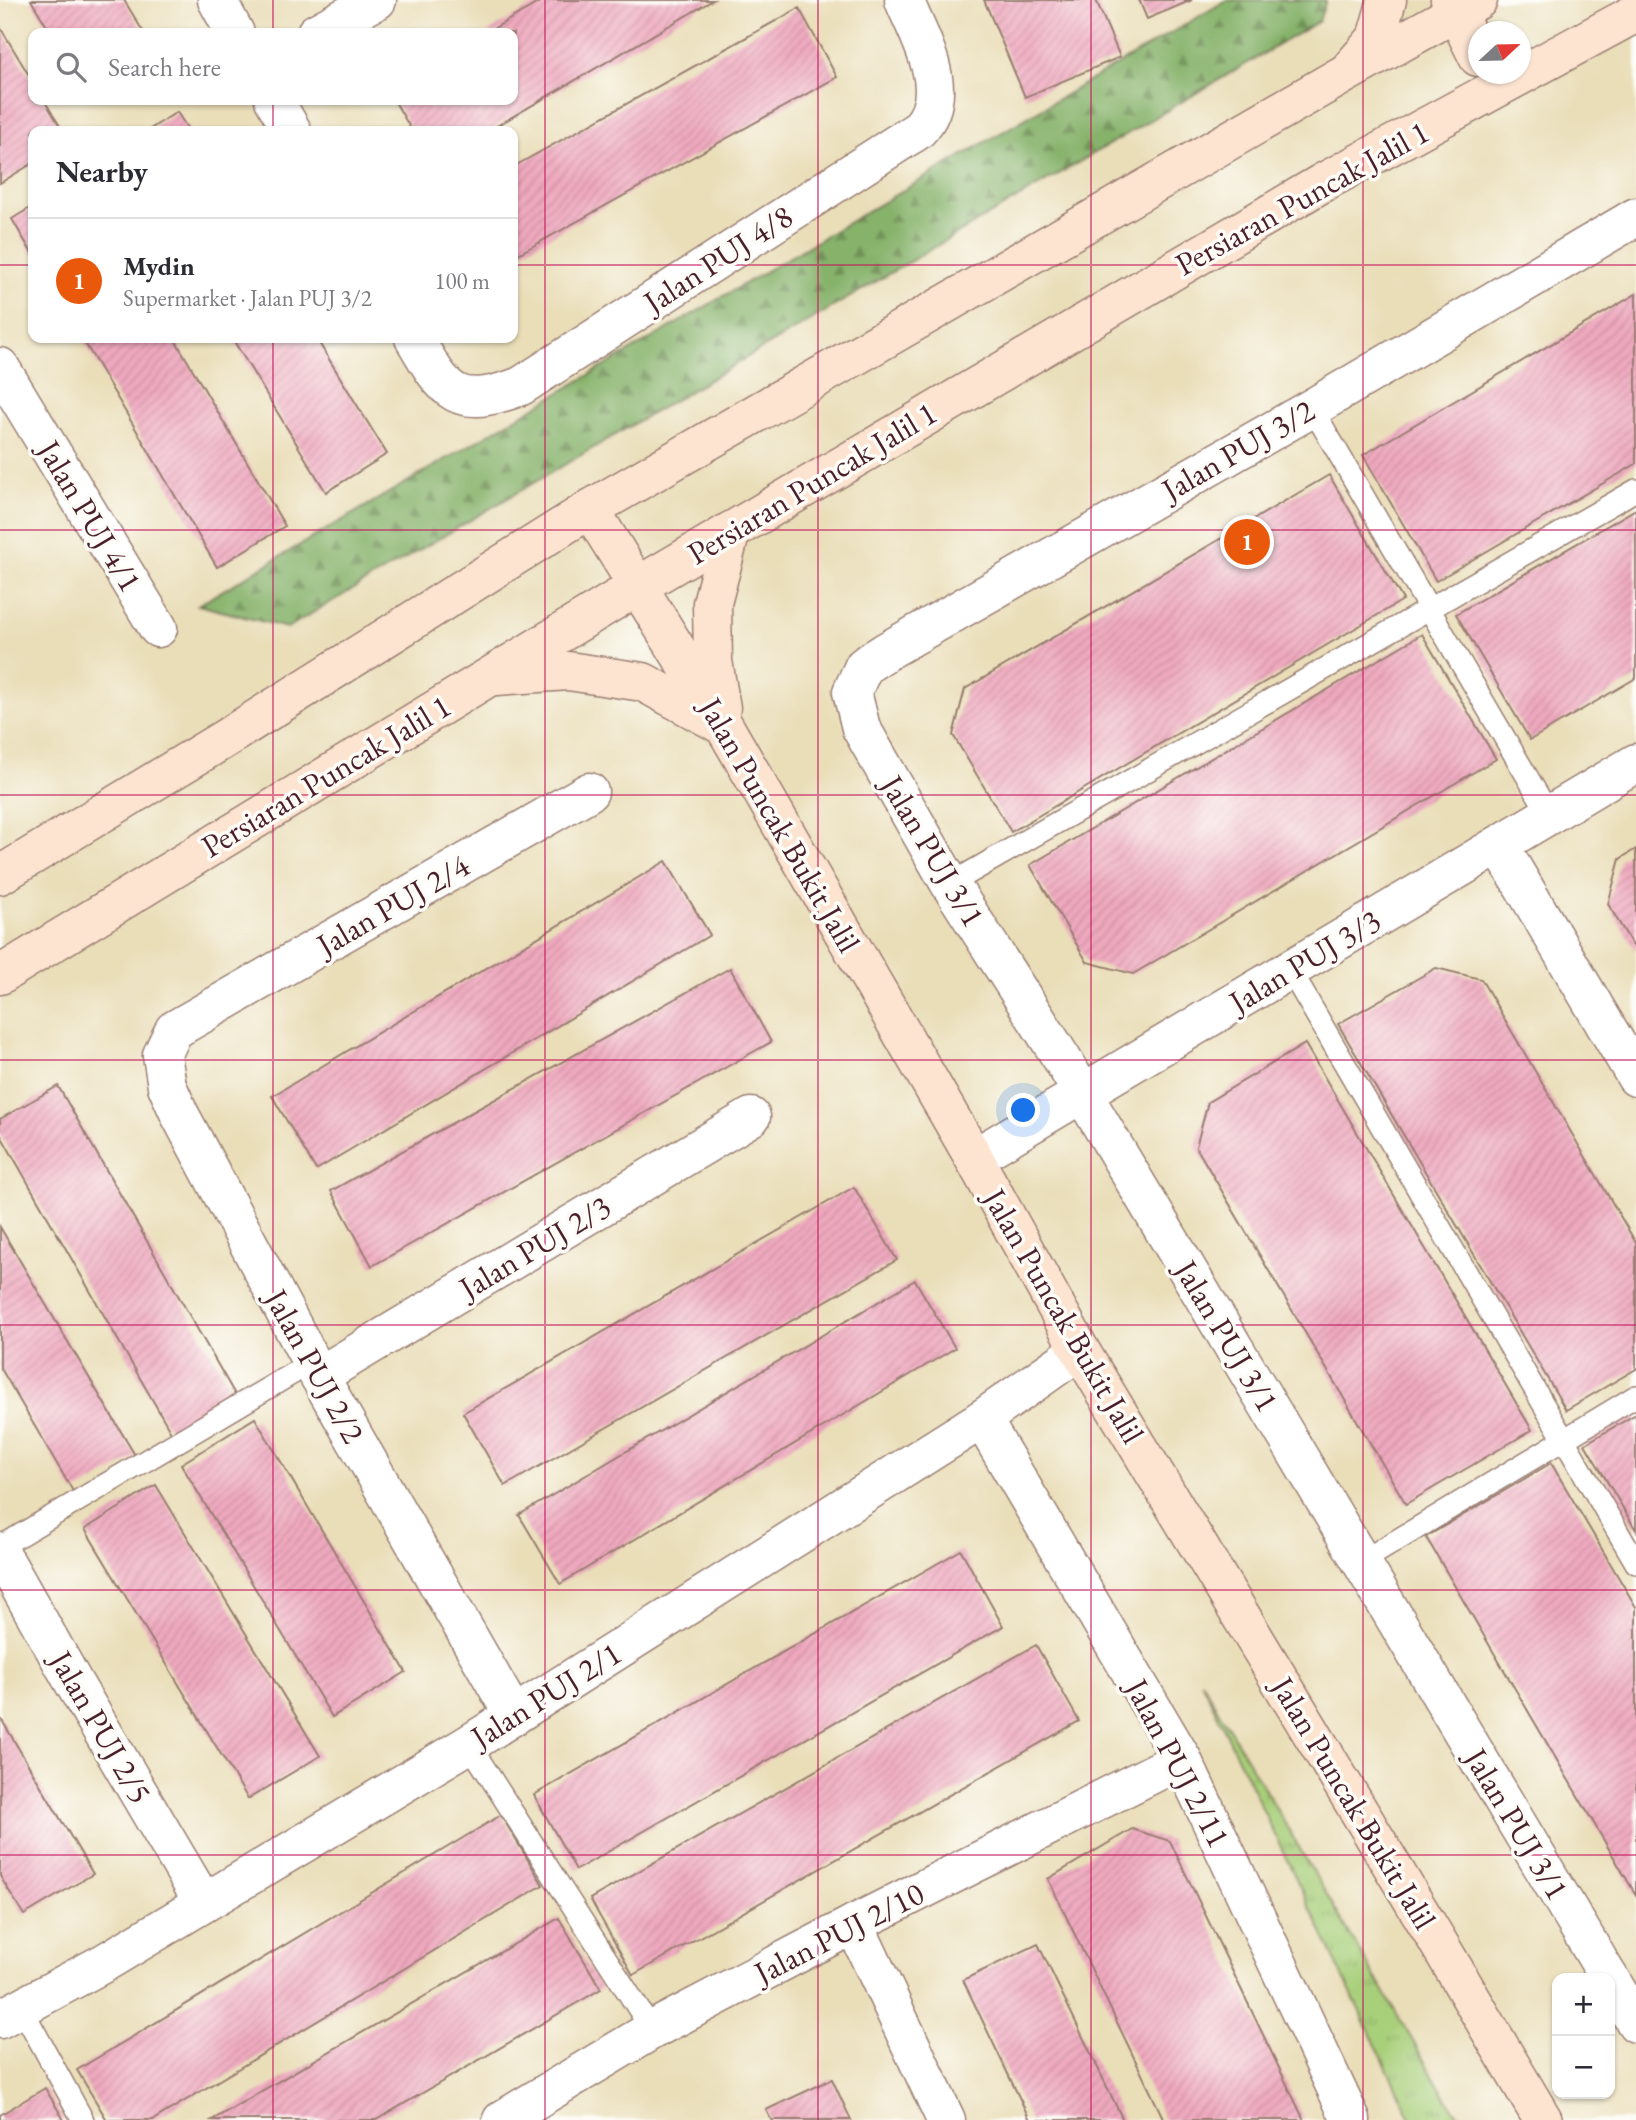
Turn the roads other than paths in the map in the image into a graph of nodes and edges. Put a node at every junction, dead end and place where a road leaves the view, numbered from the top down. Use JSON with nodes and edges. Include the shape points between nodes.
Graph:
{"nodes":[{"id":1,"x":217,"y":0,"type":"edge"},
{"id":2,"x":377,"y":0,"type":"edge"},
{"id":3,"x":904,"y":0,"type":"edge"},
{"id":4,"x":1387,"y":0,"type":"edge"},
{"id":5,"x":1461,"y":4,"type":"edge"},
{"id":6,"x":1636,"y":13,"type":"edge"},
{"id":7,"x":1468,"y":23,"type":"edge"},
{"id":8,"x":232,"y":28,"type":"edge"},
{"id":9,"x":325,"y":28,"type":"edge"},
{"id":10,"x":1531,"y":55,"type":"edge"},
{"id":11,"x":1348,"y":72,"type":"junction"},
{"id":12,"x":1470,"y":84,"type":"edge"},
{"id":13,"x":277,"y":105,"type":"edge"},
{"id":14,"x":289,"y":126,"type":"edge"},
{"id":15,"x":1636,"y":217,"type":"edge"},
{"id":16,"x":417,"y":343,"type":"edge"},
{"id":17,"x":0,"y":367,"type":"edge"},
{"id":18,"x":1312,"y":408,"type":"junction"},
{"id":19,"x":1636,"y":490,"type":"edge"},
{"id":20,"x":590,"y":509,"type":"junction"},
{"id":21,"x":731,"y":531,"type":"junction"},
{"id":22,"x":638,"y":586,"type":"junction"},
{"id":23,"x":1430,"y":609,"type":"junction"},
{"id":24,"x":158,"y":628,"type":"dead end"},
{"id":25,"x":489,"y":677,"type":"junction"},
{"id":26,"x":852,"y":692,"type":"joint"},
{"id":27,"x":724,"y":726,"type":"junction"},
{"id":28,"x":1636,"y":763,"type":"edge"},
{"id":29,"x":589,"y":792,"type":"dead end"},
{"id":30,"x":1549,"y":814,"type":"junction"},
{"id":31,"x":1499,"y":845,"type":"junction"},
{"id":32,"x":0,"y":875,"type":"edge"},
{"id":33,"x":950,"y":884,"type":"junction"},
{"id":34,"x":1290,"y":970,"type":"junction"},
{"id":35,"x":0,"y":975,"type":"edge"},
{"id":36,"x":198,"y":1018,"type":"joint"},
{"id":37,"x":1636,"y":1077,"type":"edge"},
{"id":38,"x":1083,"y":1094,"type":"junction"},
{"id":39,"x":751,"y":1117,"type":"dead end"},
{"id":40,"x":974,"y":1158,"type":"junction"},
{"id":41,"x":1080,"y":1350,"type":"junction"},
{"id":42,"x":316,"y":1369,"type":"junction"},
{"id":43,"x":1636,"y":1396,"type":"edge"},
{"id":44,"x":982,"y":1419,"type":"junction"},
{"id":45,"x":1564,"y":1440,"type":"junction"},
{"id":46,"x":0,"y":1550,"type":"edge"},
{"id":47,"x":1362,"y":1562,"type":"junction"},
{"id":48,"x":1636,"y":1563,"type":"edge"},
{"id":49,"x":514,"y":1716,"type":"junction"},
{"id":50,"x":470,"y":1744,"type":"junction"},
{"id":51,"x":1182,"y":1759,"type":"junction"},
{"id":52,"x":203,"y":1902,"type":"junction"},
{"id":53,"x":855,"y":1924,"type":"junction"},
{"id":54,"x":1605,"y":1973,"type":"edge"},
{"id":55,"x":1615,"y":1989,"type":"edge"},
{"id":56,"x":10,"y":2013,"type":"edge"},
{"id":57,"x":1636,"y":2023,"type":"edge"},
{"id":58,"x":652,"y":2030,"type":"junction"},
{"id":59,"x":515,"y":2117,"type":"edge"},
{"id":60,"x":83,"y":2120,"type":"edge"},
{"id":61,"x":946,"y":2120,"type":"edge"},
{"id":62,"x":1351,"y":2120,"type":"edge"},
{"id":63,"x":1542,"y":2120,"type":"edge"}],
"edges":[{"from":1,"to":8,"type":"street"},
{"from":2,"to":9,"type":"street"},
{"from":3,"to":16,"type":"street","name":"Jalan PUJ 4/8","via":[[934,83],[932,109],[919,129],[521,386],[495,396],[454,393]]},
{"from":4,"to":11,"type":"main road","via":[[1376,39]]},
{"from":5,"to":7,"type":"main road"},
{"from":5,"to":11,"type":"main road"},
{"from":6,"to":10,"type":"main road","name":"Persiaran Puncak Jalil 1"},
{"from":11,"to":20,"type":"main road"},
{"from":12,"to":21,"type":"main road","name":"Persiaran Puncak Jalil 1","via":[[1322,183]]},
{"from":13,"to":14,"type":"street"},
{"from":15,"to":18,"type":"street","name":"Jalan PUJ 3/2"},
{"from":17,"to":24,"type":"street","name":"Jalan PUJ 4/1"},
{"from":18,"to":23,"type":"lane"},
{"from":18,"to":26,"type":"street","name":"Jalan PUJ 3/2","via":[[887,651],[864,666]]},
{"from":19,"to":23,"type":"lane"},
{"from":20,"to":22,"type":"main road","name":"Jalan Puncak Bukit Jalil"},
{"from":20,"to":32,"type":"main road"},
{"from":21,"to":22,"type":"main road","name":"Persiaran Puncak Jalil 1"},
{"from":21,"to":27,"type":"main road","via":[[712,603],[713,661]]},
{"from":22,"to":25,"type":"main road","name":"Persiaran Puncak Jalil 1"},
{"from":22,"to":27,"type":"main road","name":"Jalan Puncak Bukit Jalil"},
{"from":23,"to":30,"type":"lane"},
{"from":23,"to":33,"type":"lane"},
{"from":25,"to":27,"type":"main road","via":[[568,671],[643,682]]},
{"from":25,"to":35,"type":"main road","name":"Persiaran Puncak Jalil 1"},
{"from":26,"to":33,"type":"street","name":"Jalan PUJ 3/1","via":[[861,728]]},
{"from":27,"to":40,"type":"main road","name":"Jalan Puncak Bukit Jalil"},
{"from":28,"to":30,"type":"street","name":"Jalan PUJ 3/3"},
{"from":29,"to":36,"type":"street","name":"Jalan PUJ 2/4"},
{"from":30,"to":31,"type":"street","name":"Jalan PUJ 3/3"},
{"from":31,"to":34,"type":"street","name":"Jalan PUJ 3/3"},
{"from":31,"to":37,"type":"street"},
{"from":33,"to":38,"type":"street","name":"Jalan PUJ 3/1"},
{"from":34,"to":38,"type":"street","name":"Jalan PUJ 3/3"},
{"from":34,"to":45,"type":"lane"},
{"from":36,"to":42,"type":"street","name":"Jalan PUJ 2/2","via":[[174,1030],[162,1055],[167,1086]]},
{"from":38,"to":40,"type":"street","name":"Jalan PUJ 3/3"},
{"from":38,"to":47,"type":"street","name":"Jalan PUJ 3/1"},
{"from":39,"to":42,"type":"street","name":"Jalan PUJ 2/3"},
{"from":40,"to":41,"type":"main road","name":"Jalan Puncak Bukit Jalil"},
{"from":41,"to":44,"type":"street","name":"Jalan PUJ 2/1"},
{"from":41,"to":63,"type":"main road","name":"Jalan Puncak Bukit Jalil"},
{"from":42,"to":46,"type":"lane"},
{"from":42,"to":49,"type":"street","name":"Jalan PUJ 2/2"},
{"from":43,"to":45,"type":"lane"},
{"from":44,"to":49,"type":"street","name":"Jalan PUJ 2/1"},
{"from":44,"to":51,"type":"street","name":"Jalan PUJ 2/11"},
{"from":45,"to":47,"type":"lane"},
{"from":45,"to":48,"type":"lane"},
{"from":46,"to":52,"type":"street","name":"Jalan PUJ 2/5"},
{"from":47,"to":54,"type":"street","name":"Jalan PUJ 3/1"},
{"from":49,"to":50,"type":"street","name":"Jalan PUJ 2/1"},
{"from":50,"to":52,"type":"street","name":"Jalan PUJ 2/1"},
{"from":50,"to":58,"type":"lane"},
{"from":51,"to":53,"type":"street","name":"Jalan PUJ 2/10"},
{"from":51,"to":62,"type":"street","name":"Jalan PUJ 2/11"},
{"from":52,"to":56,"type":"street","name":"Jalan PUJ 2/1","via":[[104,1963]]},
{"from":53,"to":58,"type":"street","name":"Jalan PUJ 2/10"},
{"from":53,"to":61,"type":"street"},
{"from":55,"to":57,"type":"street","name":"Jalan PUJ 3/1"},
{"from":56,"to":60,"type":"lane"},
{"from":58,"to":59,"type":"street","name":"Jalan PUJ 2/10"}]}
